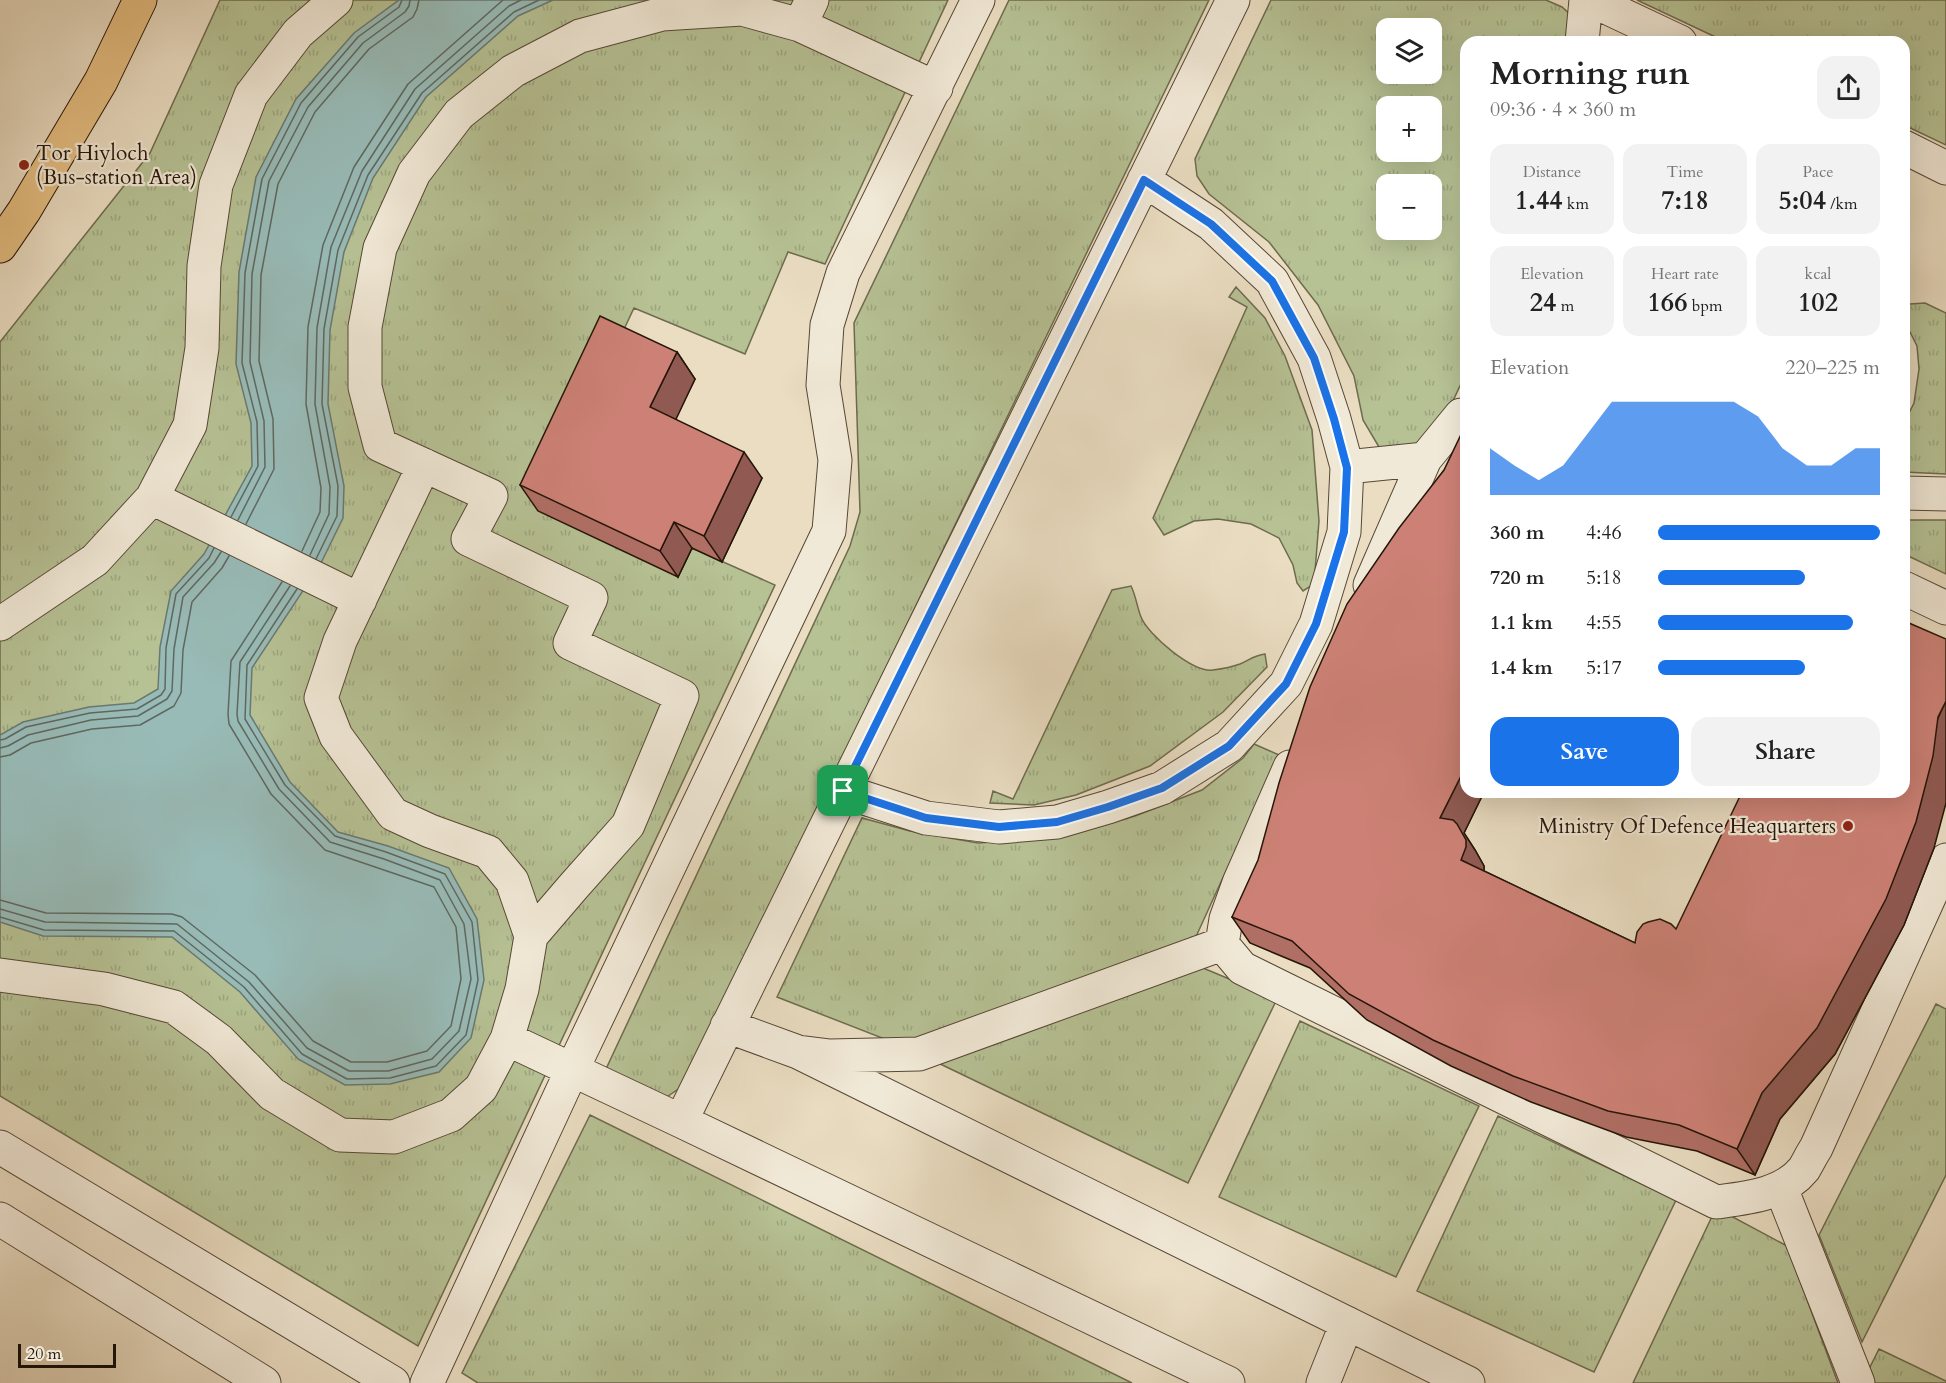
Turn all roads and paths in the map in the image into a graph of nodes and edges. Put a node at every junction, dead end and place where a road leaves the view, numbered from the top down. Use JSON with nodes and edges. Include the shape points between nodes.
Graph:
{"nodes":[{"id":1,"x":140,"y":0,"type":"edge"},
{"id":2,"x":336,"y":0,"type":"edge"},
{"id":3,"x":978,"y":0,"type":"edge"},
{"id":4,"x":1233,"y":0,"type":"edge"},
{"id":5,"x":1586,"y":0,"type":"edge"},
{"id":6,"x":1591,"y":0,"type":"edge"},
{"id":7,"x":806,"y":12,"type":"edge"},
{"id":8,"x":1583,"y":36,"type":"edge"},
{"id":9,"x":1667,"y":36,"type":"edge"},
{"id":10,"x":936,"y":88,"type":"junction"},
{"id":11,"x":1910,"y":150,"type":"edge"},
{"id":12,"x":1946,"y":168,"type":"edge"},
{"id":13,"x":1144,"y":180,"type":"junction"},
{"id":14,"x":0,"y":246,"type":"edge"},
{"id":15,"x":1460,"y":416,"type":"edge"},
{"id":16,"x":1425,"y":459,"type":"junction"},
{"id":17,"x":424,"y":465,"type":"junction"},
{"id":18,"x":1347,"y":468,"type":"junction"},
{"id":19,"x":1910,"y":493,"type":"edge"},
{"id":20,"x":1946,"y":494,"type":"edge"},
{"id":21,"x":152,"y":498,"type":"junction"},
{"id":22,"x":1910,"y":591,"type":"edge"},
{"id":23,"x":360,"y":600,"type":"junction"},
{"id":24,"x":1946,"y":608,"type":"edge"},
{"id":25,"x":1358,"y":611,"type":"edge"},
{"id":26,"x":0,"y":624,"type":"edge"},
{"id":27,"x":1301,"y":742,"type":"edge"},
{"id":28,"x":843,"y":791,"type":"junction"},
{"id":29,"x":1946,"y":860,"type":"edge"},
{"id":30,"x":531,"y":936,"type":"junction"},
{"id":31,"x":1222,"y":944,"type":"junction"},
{"id":32,"x":0,"y":975,"type":"edge"},
{"id":33,"x":728,"y":1026,"type":"junction"},
{"id":34,"x":507,"y":1039,"type":"junction"},
{"id":35,"x":798,"y":1052,"type":"junction"},
{"id":36,"x":572,"y":1071,"type":"junction"},
{"id":37,"x":681,"y":1121,"type":"junction"},
{"id":38,"x":0,"y":1147,"type":"edge"},
{"id":39,"x":1781,"y":1188,"type":"junction"},
{"id":40,"x":3,"y":1227,"type":"edge"},
{"id":41,"x":1347,"y":1323,"type":"junction"},
{"id":42,"x":264,"y":1383,"type":"edge"},
{"id":43,"x":393,"y":1383,"type":"edge"},
{"id":44,"x":427,"y":1383,"type":"edge"},
{"id":45,"x":1228,"y":1383,"type":"edge"},
{"id":46,"x":1323,"y":1383,"type":"edge"},
{"id":47,"x":1468,"y":1383,"type":"edge"},
{"id":48,"x":1858,"y":1383,"type":"edge"}],
"edges":[{"from":1,"to":14,"type":"main road","via":[[101,81]]},
{"from":2,"to":21,"type":"street","via":[[298,33],[251,95],[216,185],[204,267],[202,348],[190,425]]},
{"from":3,"to":10,"type":"street"},
{"from":4,"to":13,"type":"street"},
{"from":5,"to":8,"type":"street"},
{"from":6,"to":9,"type":"street"},
{"from":7,"to":10,"type":"street"},
{"from":7,"to":17,"type":"street","via":[[742,9],[662,14],[580,36],[513,71],[459,114],[414,173],[380,248],[365,327],[365,387],[380,445]]},
{"from":10,"to":36,"type":"street","via":[[843,273],[826,325],[823,384],[835,460],[829,531]]},
{"from":11,"to":12,"type":"street"},
{"from":13,"to":18,"type":"street","via":[[1211,224],[1272,281],[1314,358]]},
{"from":13,"to":28,"type":"street"},
{"from":15,"to":16,"type":"street"},
{"from":16,"to":18,"type":"street"},
{"from":16,"to":25,"type":"street"},
{"from":17,"to":23,"type":"street"},
{"from":17,"to":30,"type":"street","via":[[491,495],[468,539],[591,598],[570,643],[682,696],[628,825]]},
{"from":18,"to":28,"type":"street","via":[[1344,532],[1316,624],[1286,684],[1229,746],[1162,788],[1057,822],[999,827],[926,818]]},
{"from":19,"to":20,"type":"street"},
{"from":21,"to":23,"type":"street"},
{"from":21,"to":26,"type":"street","via":[[95,560]]},
{"from":22,"to":24,"type":"street"},
{"from":23,"to":30,"type":"street","via":[[340,641],[321,698],[336,736],[393,814],[488,852],[512,881]]},
{"from":27,"to":31,"type":"street","via":[[1239,883]]},
{"from":28,"to":33,"type":"street"},
{"from":29,"to":39,"type":"street","via":[[1815,1148],[1803,1170]]},
{"from":30,"to":34,"type":"street","via":[[522,989]]},
{"from":31,"to":35,"type":"street","via":[[919,1054],[830,1056]]},
{"from":31,"to":39,"type":"street","via":[[1242,968],[1716,1202],[1752,1198]]},
{"from":32,"to":34,"type":"street","via":[[104,989],[174,1007],[219,1040],[272,1094],[340,1135],[394,1137],[451,1115],[481,1088]]},
{"from":33,"to":35,"type":"street"},
{"from":33,"to":37,"type":"street"},
{"from":34,"to":36,"type":"street"},
{"from":35,"to":41,"type":"street"},
{"from":36,"to":37,"type":"street"},
{"from":36,"to":44,"type":"street"},
{"from":37,"to":45,"type":"street"},
{"from":38,"to":43,"type":"street"},
{"from":39,"to":48,"type":"street"},
{"from":40,"to":42,"type":"street"},
{"from":41,"to":46,"type":"street"},
{"from":41,"to":47,"type":"street"}]}
